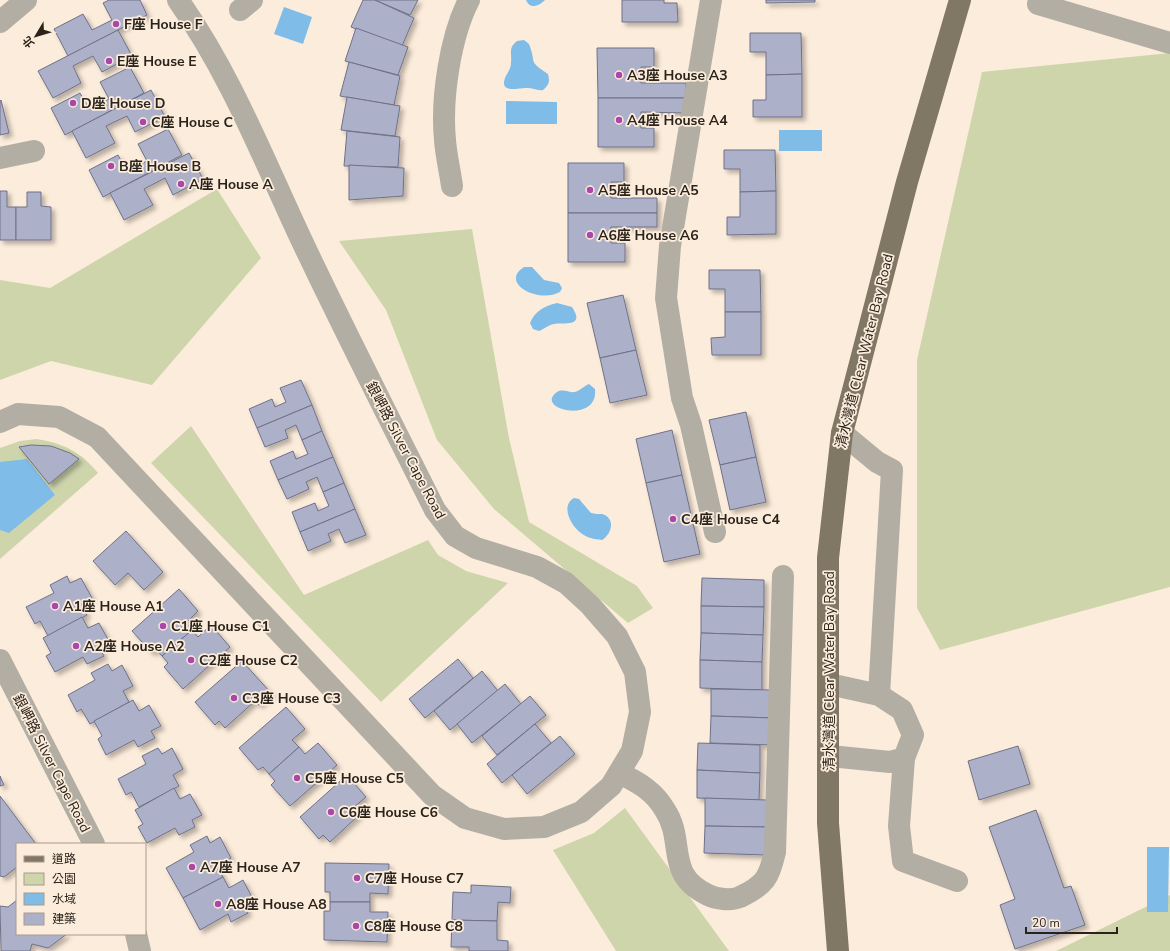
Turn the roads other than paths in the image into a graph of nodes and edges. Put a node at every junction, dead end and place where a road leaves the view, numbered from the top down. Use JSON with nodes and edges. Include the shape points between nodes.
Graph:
{"nodes":[{"id":1,"x":26,"y":0,"type":"edge"},
{"id":2,"x":178,"y":0,"type":"edge"},
{"id":3,"x":468,"y":0,"type":"edge"},
{"id":4,"x":710,"y":0,"type":"edge"},
{"id":5,"x":960,"y":0,"type":"edge"},
{"id":6,"x":1038,"y":4,"type":"dead end"},
{"id":7,"x":0,"y":22,"type":"edge"},
{"id":8,"x":1170,"y":43,"type":"edge"},
{"id":9,"x":34,"y":151,"type":"dead end"},
{"id":10,"x":0,"y":158,"type":"edge"},
{"id":11,"x":452,"y":186,"type":"dead end"},
{"id":12,"x":0,"y":422,"type":"edge"},
{"id":13,"x":842,"y":433,"type":"junction"},
{"id":14,"x":715,"y":532,"type":"dead end"},
{"id":15,"x":783,"y":576,"type":"dead end"},
{"id":16,"x":0,"y":660,"type":"edge"},
{"id":17,"x":829,"y":684,"type":"junction"},
{"id":18,"x":6,"y":689,"type":"edge"},
{"id":19,"x":879,"y":695,"type":"junction"},
{"id":20,"x":830,"y":756,"type":"junction"},
{"id":21,"x":904,"y":758,"type":"junction"},
{"id":22,"x":619,"y":773,"type":"junction"},
{"id":23,"x":93,"y":843,"type":"edge"},
{"id":24,"x":957,"y":880,"type":"dead end"},
{"id":25,"x":136,"y":935,"type":"edge"},
{"id":26,"x":140,"y":951,"type":"edge"},
{"id":27,"x":838,"y":951,"type":"edge"}],
"edges":[{"from":1,"to":7,"type":"street"},
{"from":2,"to":22,"type":"street","name":"銀岬路 Silver Cape Road","via":[[201,32],[223,72],[328,297],[435,510],[455,536],[476,548],[537,567],[566,583],[590,605],[617,636],[635,672],[640,712],[632,751]]},
{"from":3,"to":11,"type":"street","via":[[452,48],[445,94],[445,140]]},
{"from":4,"to":14,"type":"street","via":[[670,246],[666,298],[682,398],[691,425]]},
{"from":5,"to":13,"type":"main road","name":"清水灣道 Clear Water Bay Road","via":[[907,182]]},
{"from":6,"to":8,"type":"street"},
{"from":9,"to":10,"type":"street"},
{"from":12,"to":22,"type":"street","name":"銀岬路 Silver Cape Road","via":[[18,414],[59,417],[97,437],[125,470],[432,795],[465,818],[504,829],[544,827],[581,812],[611,786]]},
{"from":13,"to":17,"type":"main road","name":"清水灣道 Clear Water Bay Road","via":[[828,558]]},
{"from":13,"to":19,"type":"street","via":[[877,462],[892,470]]},
{"from":15,"to":22,"type":"street","via":[[775,852],[770,873],[756,890],[736,898],[715,898],[695,889],[681,872],[674,830],[666,811],[654,794],[638,781]]},
{"from":16,"to":18,"type":"street","name":"銀岬路 Silver Cape Road"},
{"from":17,"to":19,"type":"street"},
{"from":17,"to":20,"type":"main road","name":"清水灣道 Clear Water Bay Road"},
{"from":18,"to":23,"type":"street","name":"銀岬路 Silver Cape Road"},
{"from":19,"to":21,"type":"street","via":[[902,710],[913,735]]},
{"from":20,"to":21,"type":"street","via":[[890,762]]},
{"from":20,"to":27,"type":"main road","name":"清水灣道 Clear Water Bay Road","via":[[828,823]]},
{"from":21,"to":24,"type":"street","via":[[900,826],[903,861]]},
{"from":25,"to":26,"type":"street"}]}
